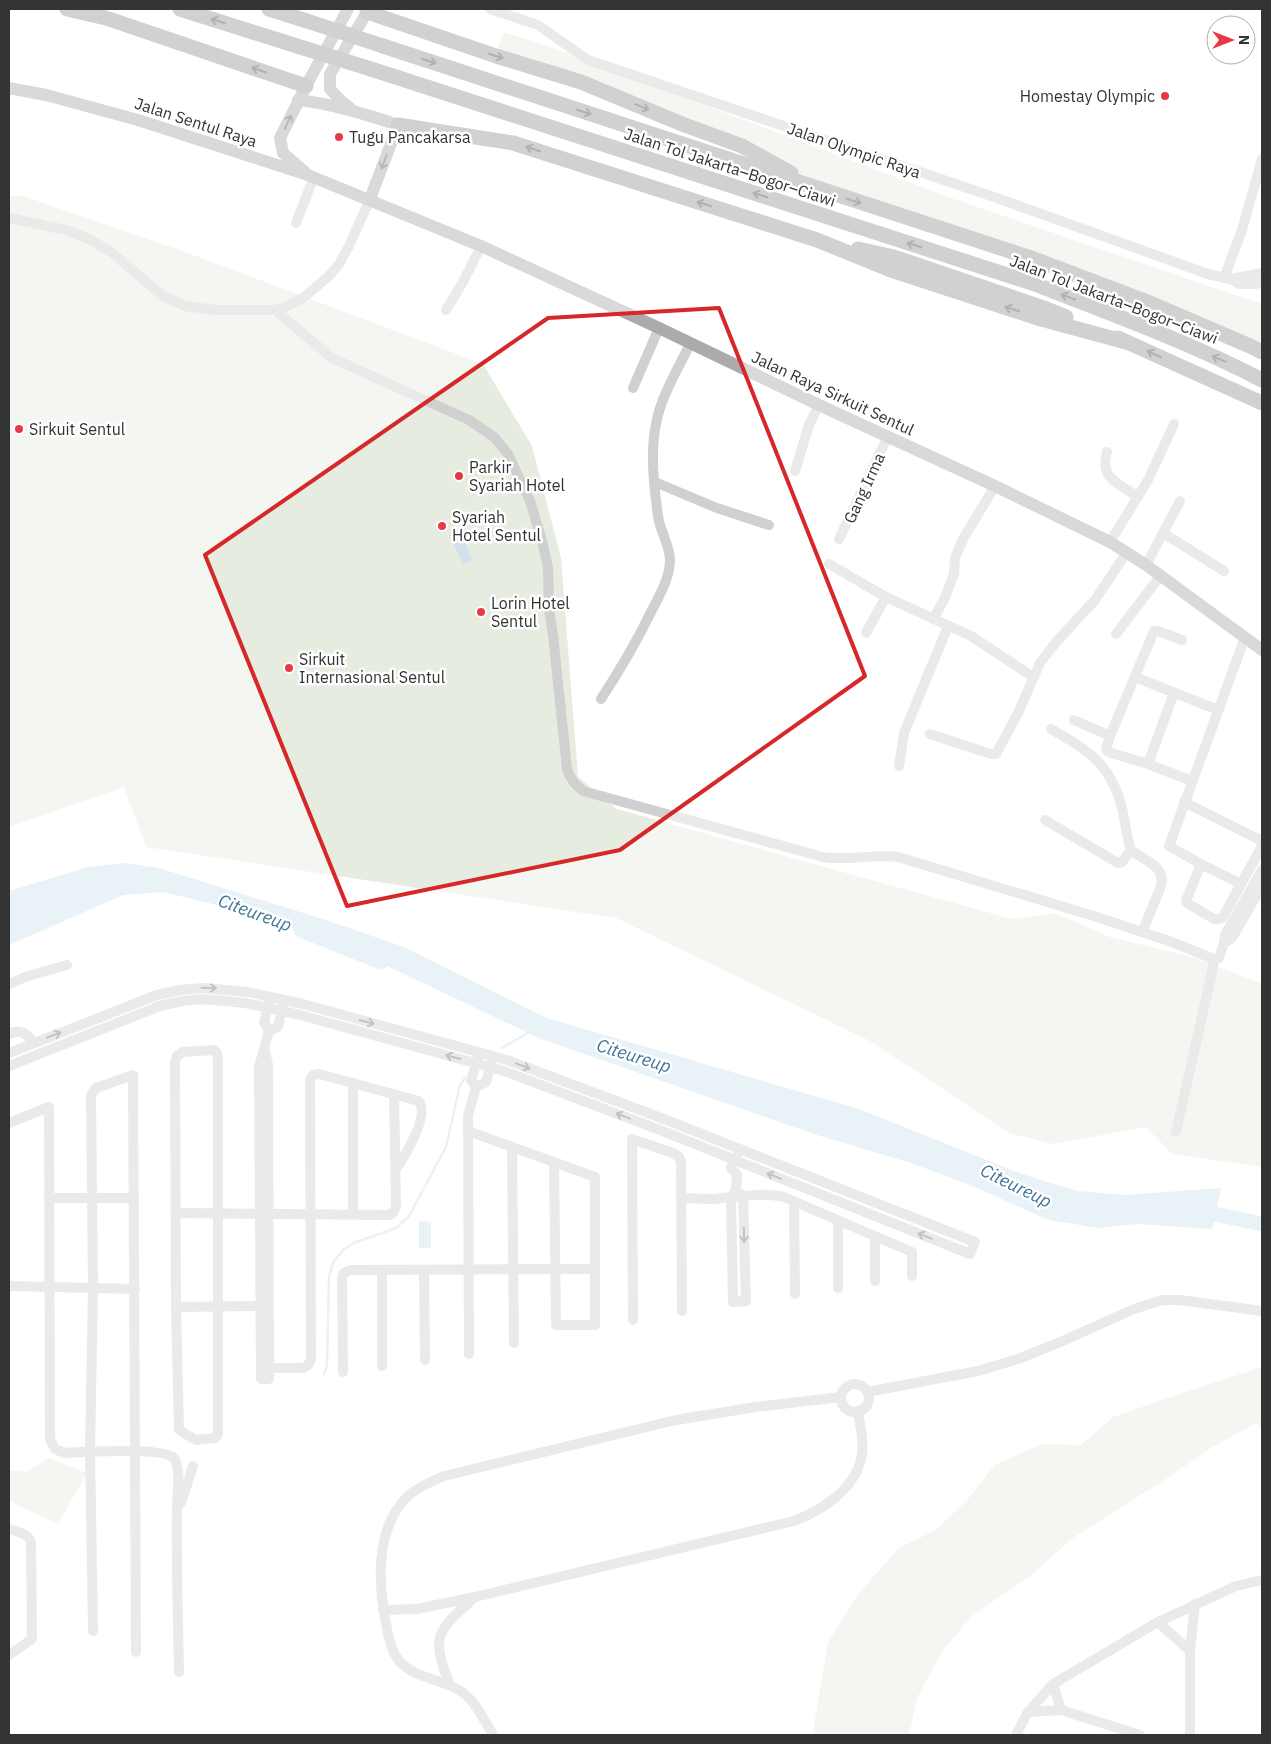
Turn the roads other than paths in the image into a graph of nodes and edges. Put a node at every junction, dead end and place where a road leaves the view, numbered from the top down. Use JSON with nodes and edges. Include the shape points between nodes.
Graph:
{"nodes":[{"id":1,"x":67,"y":9,"type":"edge"},
{"id":2,"x":180,"y":9,"type":"edge"},
{"id":3,"x":269,"y":9,"type":"edge"},
{"id":4,"x":348,"y":9,"type":"edge"},
{"id":5,"x":490,"y":9,"type":"edge"},
{"id":6,"x":368,"y":10,"type":"edge"},
{"id":7,"x":306,"y":86,"type":"junction"},
{"id":8,"x":9,"y":88,"type":"edge"},
{"id":9,"x":298,"y":100,"type":"junction"},
{"id":10,"x":354,"y":111,"type":"junction"},
{"id":11,"x":398,"y":124,"type":"junction"},
{"id":12,"x":1262,"y":159,"type":"edge"},
{"id":13,"x":311,"y":176,"type":"junction"},
{"id":14,"x":824,"y":191,"type":"junction"},
{"id":15,"x":370,"y":200,"type":"junction"},
{"id":16,"x":9,"y":218,"type":"edge"},
{"id":17,"x":296,"y":222,"type":"dead end"},
{"id":18,"x":481,"y":246,"type":"junction"},
{"id":19,"x":1262,"y":272,"type":"edge"},
{"id":20,"x":1227,"y":278,"type":"junction"},
{"id":21,"x":1260,"y":285,"type":"edge"},
{"id":22,"x":275,"y":310,"type":"junction"},
{"id":23,"x":446,"y":310,"type":"dead end"},
{"id":24,"x":659,"y":328,"type":"junction"},
{"id":25,"x":690,"y":344,"type":"junction"},
{"id":26,"x":1262,"y":352,"type":"edge"},
{"id":27,"x":1262,"y":380,"type":"edge"},
{"id":28,"x":632,"y":388,"type":"dead end"},
{"id":29,"x":1262,"y":403,"type":"edge"},
{"id":30,"x":819,"y":405,"type":"junction"},
{"id":31,"x":1174,"y":424,"type":"dead end"},
{"id":32,"x":888,"y":436,"type":"junction"},
{"id":33,"x":1106,"y":452,"type":"dead end"},
{"id":34,"x":795,"y":471,"type":"dead end"},
{"id":35,"x":655,"y":482,"type":"junction"},
{"id":36,"x":995,"y":486,"type":"junction"},
{"id":37,"x":1138,"y":497,"type":"junction"},
{"id":38,"x":1180,"y":501,"type":"dead end"},
{"id":39,"x":769,"y":525,"type":"dead end"},
{"id":40,"x":1163,"y":533,"type":"junction"},
{"id":41,"x":839,"y":539,"type":"dead end"},
{"id":42,"x":1110,"y":542,"type":"junction"},
{"id":43,"x":1127,"y":552,"type":"junction"},
{"id":44,"x":829,"y":564,"type":"dead end"},
{"id":45,"x":1146,"y":565,"type":"junction"},
{"id":46,"x":1224,"y":571,"type":"dead end"},
{"id":47,"x":1161,"y":576,"type":"junction"},
{"id":48,"x":886,"y":596,"type":"junction"},
{"id":49,"x":933,"y":619,"type":"junction"},
{"id":50,"x":948,"y":626,"type":"junction"},
{"id":51,"x":866,"y":633,"type":"dead end"},
{"id":52,"x":1116,"y":634,"type":"dead end"},
{"id":53,"x":1245,"y":637,"type":"junction"},
{"id":54,"x":1182,"y":640,"type":"dead end"},
{"id":55,"x":1262,"y":650,"type":"edge"},
{"id":56,"x":1033,"y":677,"type":"junction"},
{"id":57,"x":1135,"y":677,"type":"junction"},
{"id":58,"x":1174,"y":693,"type":"junction"},
{"id":59,"x":601,"y":699,"type":"dead end"},
{"id":60,"x":1218,"y":710,"type":"junction"},
{"id":61,"x":1074,"y":720,"type":"dead end"},
{"id":62,"x":1052,"y":729,"type":"dead end"},
{"id":63,"x":930,"y":734,"type":"dead end"},
{"id":64,"x":1110,"y":736,"type":"junction"},
{"id":65,"x":1148,"y":764,"type":"junction"},
{"id":66,"x":899,"y":766,"type":"dead end"},
{"id":67,"x":1192,"y":781,"type":"junction"},
{"id":68,"x":1184,"y":802,"type":"junction"},
{"id":69,"x":1045,"y":820,"type":"dead end"},
{"id":70,"x":1262,"y":841,"type":"edge"},
{"id":71,"x":1262,"y":846,"type":"edge"},
{"id":72,"x":1131,"y":850,"type":"junction"},
{"id":73,"x":1201,"y":864,"type":"junction"},
{"id":74,"x":1262,"y":870,"type":"edge"},
{"id":75,"x":1241,"y":884,"type":"junction"},
{"id":76,"x":1262,"y":886,"type":"edge"},
{"id":77,"x":1142,"y":932,"type":"junction"},
{"id":78,"x":1224,"y":943,"type":"junction"},
{"id":79,"x":1214,"y":958,"type":"junction"},
{"id":80,"x":67,"y":966,"type":"dead end"},
{"id":81,"x":9,"y":984,"type":"edge"},
{"id":82,"x":270,"y":997,"type":"junction"},
{"id":83,"x":285,"y":1000,"type":"junction"},
{"id":84,"x":267,"y":1008,"type":"junction"},
{"id":85,"x":282,"y":1011,"type":"junction"},
{"id":86,"x":270,"y":1031,"type":"junction"},
{"id":87,"x":9,"y":1032,"type":"edge"},
{"id":88,"x":34,"y":1043,"type":"junction"},
{"id":89,"x":479,"y":1052,"type":"junction"},
{"id":90,"x":9,"y":1053,"type":"edge"},
{"id":91,"x":493,"y":1056,"type":"junction"},
{"id":92,"x":476,"y":1064,"type":"junction"},
{"id":93,"x":9,"y":1066,"type":"edge"},
{"id":94,"x":490,"y":1067,"type":"junction"},
{"id":95,"x":353,"y":1083,"type":"junction"},
{"id":96,"x":476,"y":1087,"type":"junction"},
{"id":97,"x":394,"y":1094,"type":"junction"},
{"id":98,"x":9,"y":1123,"type":"edge"},
{"id":99,"x":468,"y":1131,"type":"junction"},
{"id":100,"x":1176,"y":1132,"type":"dead end"},
{"id":101,"x":512,"y":1147,"type":"junction"},
{"id":102,"x":740,"y":1150,"type":"junction"},
{"id":103,"x":752,"y":1154,"type":"junction"},
{"id":104,"x":735,"y":1160,"type":"junction"},
{"id":105,"x":554,"y":1162,"type":"junction"},
{"id":106,"x":747,"y":1165,"type":"junction"},
{"id":107,"x":395,"y":1171,"type":"junction"},
{"id":108,"x":737,"y":1175,"type":"junction"},
{"id":109,"x":737,"y":1194,"type":"junction"},
{"id":110,"x":49,"y":1198,"type":"junction"},
{"id":111,"x":92,"y":1198,"type":"junction"},
{"id":112,"x":134,"y":1198,"type":"junction"},
{"id":113,"x":681,"y":1198,"type":"junction"},
{"id":114,"x":794,"y":1202,"type":"junction"},
{"id":115,"x":176,"y":1214,"type":"junction"},
{"id":116,"x":218,"y":1214,"type":"junction"},
{"id":117,"x":264,"y":1214,"type":"junction"},
{"id":118,"x":310,"y":1214,"type":"junction"},
{"id":119,"x":353,"y":1214,"type":"junction"},
{"id":120,"x":838,"y":1221,"type":"junction"},
{"id":121,"x":875,"y":1236,"type":"junction"},
{"id":122,"x":555,"y":1269,"type":"junction"},
{"id":123,"x":594,"y":1269,"type":"junction"},
{"id":124,"x":382,"y":1270,"type":"junction"},
{"id":125,"x":424,"y":1270,"type":"junction"},
{"id":126,"x":468,"y":1270,"type":"junction"},
{"id":127,"x":513,"y":1270,"type":"junction"},
{"id":128,"x":912,"y":1276,"type":"dead end"},
{"id":129,"x":875,"y":1281,"type":"dead end"},
{"id":130,"x":9,"y":1286,"type":"edge"},
{"id":131,"x":49,"y":1287,"type":"junction"},
{"id":132,"x":93,"y":1288,"type":"junction"},
{"id":133,"x":838,"y":1288,"type":"dead end"},
{"id":134,"x":135,"y":1289,"type":"junction"},
{"id":135,"x":795,"y":1294,"type":"dead end"},
{"id":136,"x":218,"y":1306,"type":"junction"},
{"id":137,"x":265,"y":1306,"type":"junction"},
{"id":138,"x":176,"y":1307,"type":"junction"},
{"id":139,"x":682,"y":1311,"type":"dead end"},
{"id":140,"x":1262,"y":1312,"type":"edge"},
{"id":141,"x":633,"y":1320,"type":"dead end"},
{"id":142,"x":514,"y":1343,"type":"dead end"},
{"id":143,"x":469,"y":1354,"type":"dead end"},
{"id":144,"x":425,"y":1360,"type":"dead end"},
{"id":145,"x":382,"y":1366,"type":"dead end"},
{"id":146,"x":343,"y":1372,"type":"dead end"},
{"id":147,"x":868,"y":1392,"type":"junction"},
{"id":148,"x":842,"y":1397,"type":"junction"},
{"id":149,"x":858,"y":1411,"type":"junction"},
{"id":150,"x":134,"y":1451,"type":"junction"},
{"id":151,"x":90,"y":1452,"type":"junction"},
{"id":152,"x":192,"y":1466,"type":"dead end"},
{"id":153,"x":177,"y":1514,"type":"junction"},
{"id":154,"x":9,"y":1530,"type":"edge"},
{"id":155,"x":1262,"y":1580,"type":"edge"},
{"id":156,"x":475,"y":1597,"type":"junction"},
{"id":157,"x":1195,"y":1604,"type":"junction"},
{"id":158,"x":383,"y":1610,"type":"junction"},
{"id":159,"x":1158,"y":1622,"type":"junction"},
{"id":160,"x":93,"y":1631,"type":"dead end"},
{"id":161,"x":1190,"y":1651,"type":"junction"},
{"id":162,"x":136,"y":1652,"type":"dead end"},
{"id":163,"x":9,"y":1655,"type":"edge"},
{"id":164,"x":179,"y":1672,"type":"dead end"},
{"id":165,"x":1053,"y":1684,"type":"junction"},
{"id":166,"x":450,"y":1685,"type":"junction"},
{"id":167,"x":1061,"y":1710,"type":"junction"},
{"id":168,"x":1028,"y":1712,"type":"junction"},
{"id":169,"x":1190,"y":1734,"type":"edge"},
{"id":170,"x":493,"y":1735,"type":"edge"},
{"id":171,"x":1016,"y":1735,"type":"edge"},
{"id":172,"x":1140,"y":1735,"type":"edge"}],
"edges":[{"from":7,"to":1,"type":"highway","one_way":true,"via":[[106,18]]},
{"from":27,"to":2,"type":"highway","name":"Jalan Tol Jakarta–Bogor–Ciawi","one_way":true,"bridge":true,"via":[[1234,365],[1034,284]]},
{"from":3,"to":14,"type":"highway","name":"Jalan Tol Jakarta–Bogor–Ciawi","one_way":true,"bridge":true},
{"from":4,"to":7,"type":"main road"},
{"from":5,"to":20,"type":"street","name":"Jalan Olympic Raya","via":[[538,25],[588,60]]},
{"from":6,"to":10,"type":"main road","via":[[330,74],[330,89]]},
{"from":6,"to":14,"type":"highway","one_way":true,"via":[[496,56],[581,82],[742,146]]},
{"from":7,"to":9,"type":"main road"},
{"from":8,"to":13,"type":"main road","name":"Jalan Sentul Raya","via":[[46,94],[138,120]]},
{"from":9,"to":10,"type":"main road"},
{"from":13,"to":9,"type":"main road","one_way":true,"via":[[283,152],[280,138]]},
{"from":10,"to":11,"type":"main road"},
{"from":11,"to":15,"type":"main road","one_way":true},
{"from":29,"to":11,"type":"highway","one_way":true,"via":[[1126,342],[1041,319],[891,270],[817,240],[513,143]]},
{"from":12,"to":20,"type":"street"},
{"from":13,"to":15,"type":"main road","name":"Jalan Sentul Raya"},
{"from":13,"to":17,"type":"street"},
{"from":14,"to":26,"type":"highway","name":"Jalan Tol Jakarta–Bogor–Ciawi","one_way":true,"via":[[1034,259],[1145,301]]},
{"from":15,"to":18,"type":"main road","name":"Jalan Raya Sirkuit Sentul"},
{"from":15,"to":22,"type":"street","via":[[340,264],[303,298]]},
{"from":16,"to":22,"type":"street","via":[[66,230],[89,239],[111,252],[162,296],[185,306],[215,310]]},
{"from":18,"to":23,"type":"street"},
{"from":18,"to":24,"type":"main road","name":"Jalan Raya Sirkuit Sentul"},
{"from":19,"to":20,"type":"street","name":"Jalan Olympic Raya"},
{"from":20,"to":21,"type":"street","name":"Jalan Olympic Raya","via":[[1239,284]]},
{"from":22,"to":77,"type":"street","via":[[332,358],[469,420],[494,437],[508,454],[530,501],[542,540],[548,567],[549,609],[567,769],[575,784],[583,790],[823,856],[898,857]]},
{"from":24,"to":25,"type":"main road","name":"Jalan Raya Sirkuit Sentul"},
{"from":24,"to":28,"type":"street"},
{"from":25,"to":30,"type":"main road","name":"Jalan Raya Sirkuit Sentul"},
{"from":25,"to":35,"type":"street","via":[[656,423]]},
{"from":30,"to":32,"type":"main road","name":"Jalan Raya Sirkuit Sentul"},
{"from":30,"to":34,"type":"street","via":[[809,425]]},
{"from":31,"to":37,"type":"street"},
{"from":32,"to":36,"type":"main road","name":"Jalan Raya Sirkuit Sentul"},
{"from":32,"to":41,"type":"street","name":"Gang Irma"},
{"from":33,"to":37,"type":"street","via":[[1106,472]]},
{"from":35,"to":39,"type":"street"},
{"from":35,"to":59,"type":"street","via":[[659,522],[669,552],[668,571],[663,589],[629,656]]},
{"from":36,"to":42,"type":"main road","name":"Jalan Raya Sirkuit Sentul"},
{"from":36,"to":49,"type":"street","via":[[963,539],[955,558],[954,574]]},
{"from":37,"to":42,"type":"street"},
{"from":38,"to":40,"type":"street"},
{"from":40,"to":45,"type":"street"},
{"from":40,"to":46,"type":"street"},
{"from":42,"to":43,"type":"main road","name":"Jalan Raya Sirkuit Sentul"},
{"from":43,"to":45,"type":"main road","name":"Jalan Raya Sirkuit Sentul"},
{"from":43,"to":56,"type":"street","via":[[1095,600],[1057,641]]},
{"from":44,"to":48,"type":"street"},
{"from":45,"to":47,"type":"main road","name":"Jalan Raya Sirkuit Sentul"},
{"from":47,"to":52,"type":"street"},
{"from":47,"to":53,"type":"main road","name":"Jalan Raya Sirkuit Sentul"},
{"from":48,"to":49,"type":"street"},
{"from":48,"to":51,"type":"street"},
{"from":49,"to":50,"type":"street"},
{"from":50,"to":56,"type":"street","via":[[971,636]]},
{"from":50,"to":66,"type":"street","via":[[904,733]]},
{"from":53,"to":55,"type":"main road","name":"Jalan Raya Sirkuit Sentul"},
{"from":53,"to":60,"type":"street"},
{"from":54,"to":57,"type":"street","via":[[1154,631]]},
{"from":56,"to":63,"type":"street","via":[[996,754]]},
{"from":57,"to":58,"type":"street"},
{"from":57,"to":64,"type":"street"},
{"from":58,"to":60,"type":"street"},
{"from":58,"to":65,"type":"street"},
{"from":60,"to":67,"type":"street"},
{"from":61,"to":64,"type":"street"},
{"from":62,"to":72,"type":"street","via":[[1088,751],[1105,770],[1121,805]]},
{"from":64,"to":65,"type":"street","via":[[1108,752]]},
{"from":65,"to":67,"type":"street"},
{"from":67,"to":68,"type":"street"},
{"from":68,"to":70,"type":"street"},
{"from":68,"to":73,"type":"street","via":[[1169,846]]},
{"from":69,"to":72,"type":"street","via":[[1118,863]]},
{"from":71,"to":75,"type":"street"},
{"from":72,"to":77,"type":"street","via":[[1162,874],[1160,889]]},
{"from":73,"to":75,"type":"street"},
{"from":73,"to":75,"type":"street","via":[[1186,900],[1214,919],[1223,917]]},
{"from":74,"to":78,"type":"street","via":[[1225,935]]},
{"from":76,"to":78,"type":"street","via":[[1232,938]]},
{"from":77,"to":79,"type":"street"},
{"from":78,"to":79,"type":"street","via":[[1218,958]]},
{"from":79,"to":100,"type":"street"},
{"from":80,"to":81,"type":"street"},
{"from":82,"to":83,"type":"street"},
{"from":82,"to":84,"type":"street"},
{"from":88,"to":82,"type":"street","one_way":true,"via":[[157,995],[180,990],[227,989]]},
{"from":83,"to":85,"type":"street"},
{"from":83,"to":89,"type":"street","one_way":true},
{"from":84,"to":85,"type":"street"},
{"from":84,"to":86,"type":"street","via":[[264,1022]]},
{"from":84,"to":93,"type":"street","via":[[226,1000],[182,1001],[160,1006]]},
{"from":85,"to":86,"type":"street","via":[[278,1027]]},
{"from":92,"to":85,"type":"street","one_way":true},
{"from":86,"to":117,"type":"street","via":[[259,1067]]},
{"from":87,"to":88,"type":"street","via":[[27,1034]]},
{"from":88,"to":90,"type":"street"},
{"from":89,"to":91,"type":"street"},
{"from":89,"to":92,"type":"street"},
{"from":91,"to":94,"type":"street"},
{"from":91,"to":102,"type":"street","one_way":true},
{"from":92,"to":94,"type":"street"},
{"from":92,"to":96,"type":"street","via":[[471,1080]]},
{"from":94,"to":96,"type":"street","via":[[486,1082]]},
{"from":104,"to":94,"type":"street","one_way":true},
{"from":95,"to":97,"type":"street"},
{"from":95,"to":118,"type":"street","via":[[319,1074],[310,1079]]},
{"from":95,"to":119,"type":"street"},
{"from":96,"to":99,"type":"street","via":[[468,1116]]},
{"from":97,"to":107,"type":"street"},
{"from":97,"to":107,"type":"street","via":[[419,1101],[422,1105],[413,1141]]},
{"from":98,"to":110,"type":"street","via":[[49,1107]]},
{"from":99,"to":101,"type":"street"},
{"from":99,"to":126,"type":"street"},
{"from":101,"to":105,"type":"street"},
{"from":101,"to":127,"type":"street"},
{"from":102,"to":103,"type":"street"},
{"from":102,"to":104,"type":"street"},
{"from":103,"to":106,"type":"street"},
{"from":103,"to":106,"type":"street","one_way":true,"via":[[975,1242],[970,1254]]},
{"from":104,"to":106,"type":"street"},
{"from":104,"to":108,"type":"street","via":[[731,1168]]},
{"from":105,"to":122,"type":"street"},
{"from":105,"to":123,"type":"street","via":[[595,1177]]},
{"from":106,"to":108,"type":"street","via":[[744,1173]]},
{"from":107,"to":119,"type":"street","via":[[396,1207],[393,1213]]},
{"from":108,"to":109,"type":"street"},
{"from":109,"to":109,"type":"street","one_way":true,"via":[[746,1301],[733,1302]]},
{"from":109,"to":113,"type":"street","via":[[713,1199]]},
{"from":109,"to":114,"type":"street","via":[[771,1194]]},
{"from":110,"to":111,"type":"street"},
{"from":110,"to":131,"type":"street"},
{"from":111,"to":112,"type":"street"},
{"from":111,"to":112,"type":"street","via":[[91,1095],[96,1088],[133,1075]]},
{"from":111,"to":132,"type":"street"},
{"from":112,"to":134,"type":"street"},
{"from":113,"to":139,"type":"street"},
{"from":113,"to":141,"type":"street","via":[[682,1162],[679,1157],[632,1139]]},
{"from":114,"to":120,"type":"street"},
{"from":114,"to":135,"type":"street"},
{"from":115,"to":116,"type":"street"},
{"from":115,"to":116,"type":"street","via":[[175,1062],[183,1052],[214,1050],[218,1060]]},
{"from":115,"to":138,"type":"street"},
{"from":116,"to":117,"type":"street"},
{"from":116,"to":136,"type":"street"},
{"from":117,"to":118,"type":"street"},
{"from":117,"to":137,"type":"street"},
{"from":118,"to":119,"type":"street"},
{"from":118,"to":137,"type":"street","via":[[311,1360],[304,1368],[269,1368]]},
{"from":120,"to":121,"type":"street"},
{"from":120,"to":133,"type":"street"},
{"from":121,"to":128,"type":"street","via":[[912,1252]]},
{"from":121,"to":129,"type":"street"},
{"from":122,"to":123,"type":"street"},
{"from":122,"to":123,"type":"street","via":[[556,1325],[595,1325]]},
{"from":122,"to":127,"type":"street"},
{"from":124,"to":125,"type":"street"},
{"from":124,"to":145,"type":"street"},
{"from":124,"to":146,"type":"street","via":[[350,1270],[342,1277]]},
{"from":125,"to":126,"type":"street"},
{"from":125,"to":144,"type":"street"},
{"from":126,"to":127,"type":"street"},
{"from":126,"to":143,"type":"street"},
{"from":127,"to":142,"type":"street"},
{"from":130,"to":131,"type":"street"},
{"from":131,"to":132,"type":"street"},
{"from":131,"to":151,"type":"street","via":[[50,1439],[55,1449],[65,1453]]},
{"from":132,"to":134,"type":"street"},
{"from":132,"to":151,"type":"street"},
{"from":134,"to":150,"type":"street"},
{"from":136,"to":137,"type":"street"},
{"from":136,"to":138,"type":"street"},
{"from":136,"to":138,"type":"street","via":[[218,1434],[215,1438],[196,1440],[179,1430]]},
{"from":140,"to":147,"type":"street","via":[[1162,1300],[978,1372]]},
{"from":147,"to":148,"type":"street","via":[[860,1385],[850,1385]]},
{"from":147,"to":149,"type":"street","via":[[868,1402]]},
{"from":148,"to":149,"type":"street","via":[[844,1406]]},
{"from":148,"to":158,"type":"street","via":[[676,1420],[444,1476],[428,1483],[408,1496],[390,1523],[380,1572]]},
{"from":149,"to":156,"type":"street","via":[[862,1454],[857,1468],[840,1494],[816,1512],[794,1521]]},
{"from":150,"to":151,"type":"street"},
{"from":150,"to":153,"type":"street","via":[[166,1453],[174,1458],[178,1467]]},
{"from":150,"to":162,"type":"street"},
{"from":151,"to":160,"type":"street"},
{"from":152,"to":153,"type":"street"},
{"from":153,"to":164,"type":"street"},
{"from":154,"to":163,"type":"street","via":[[23,1533],[31,1542],[32,1639]]},
{"from":155,"to":157,"type":"street","via":[[1236,1586]]},
{"from":156,"to":158,"type":"street","via":[[417,1609]]},
{"from":156,"to":166,"type":"street","via":[[448,1621],[442,1631],[439,1652]]},
{"from":157,"to":159,"type":"street"},
{"from":157,"to":161,"type":"street"},
{"from":158,"to":166,"type":"street","via":[[388,1638],[401,1662],[410,1670]]},
{"from":159,"to":161,"type":"street"},
{"from":159,"to":165,"type":"street"},
{"from":161,"to":169,"type":"street"},
{"from":165,"to":167,"type":"street"},
{"from":165,"to":168,"type":"street"},
{"from":166,"to":170,"type":"street","via":[[469,1698]]},
{"from":167,"to":168,"type":"street"},
{"from":167,"to":172,"type":"street"},
{"from":168,"to":171,"type":"street"}]}
